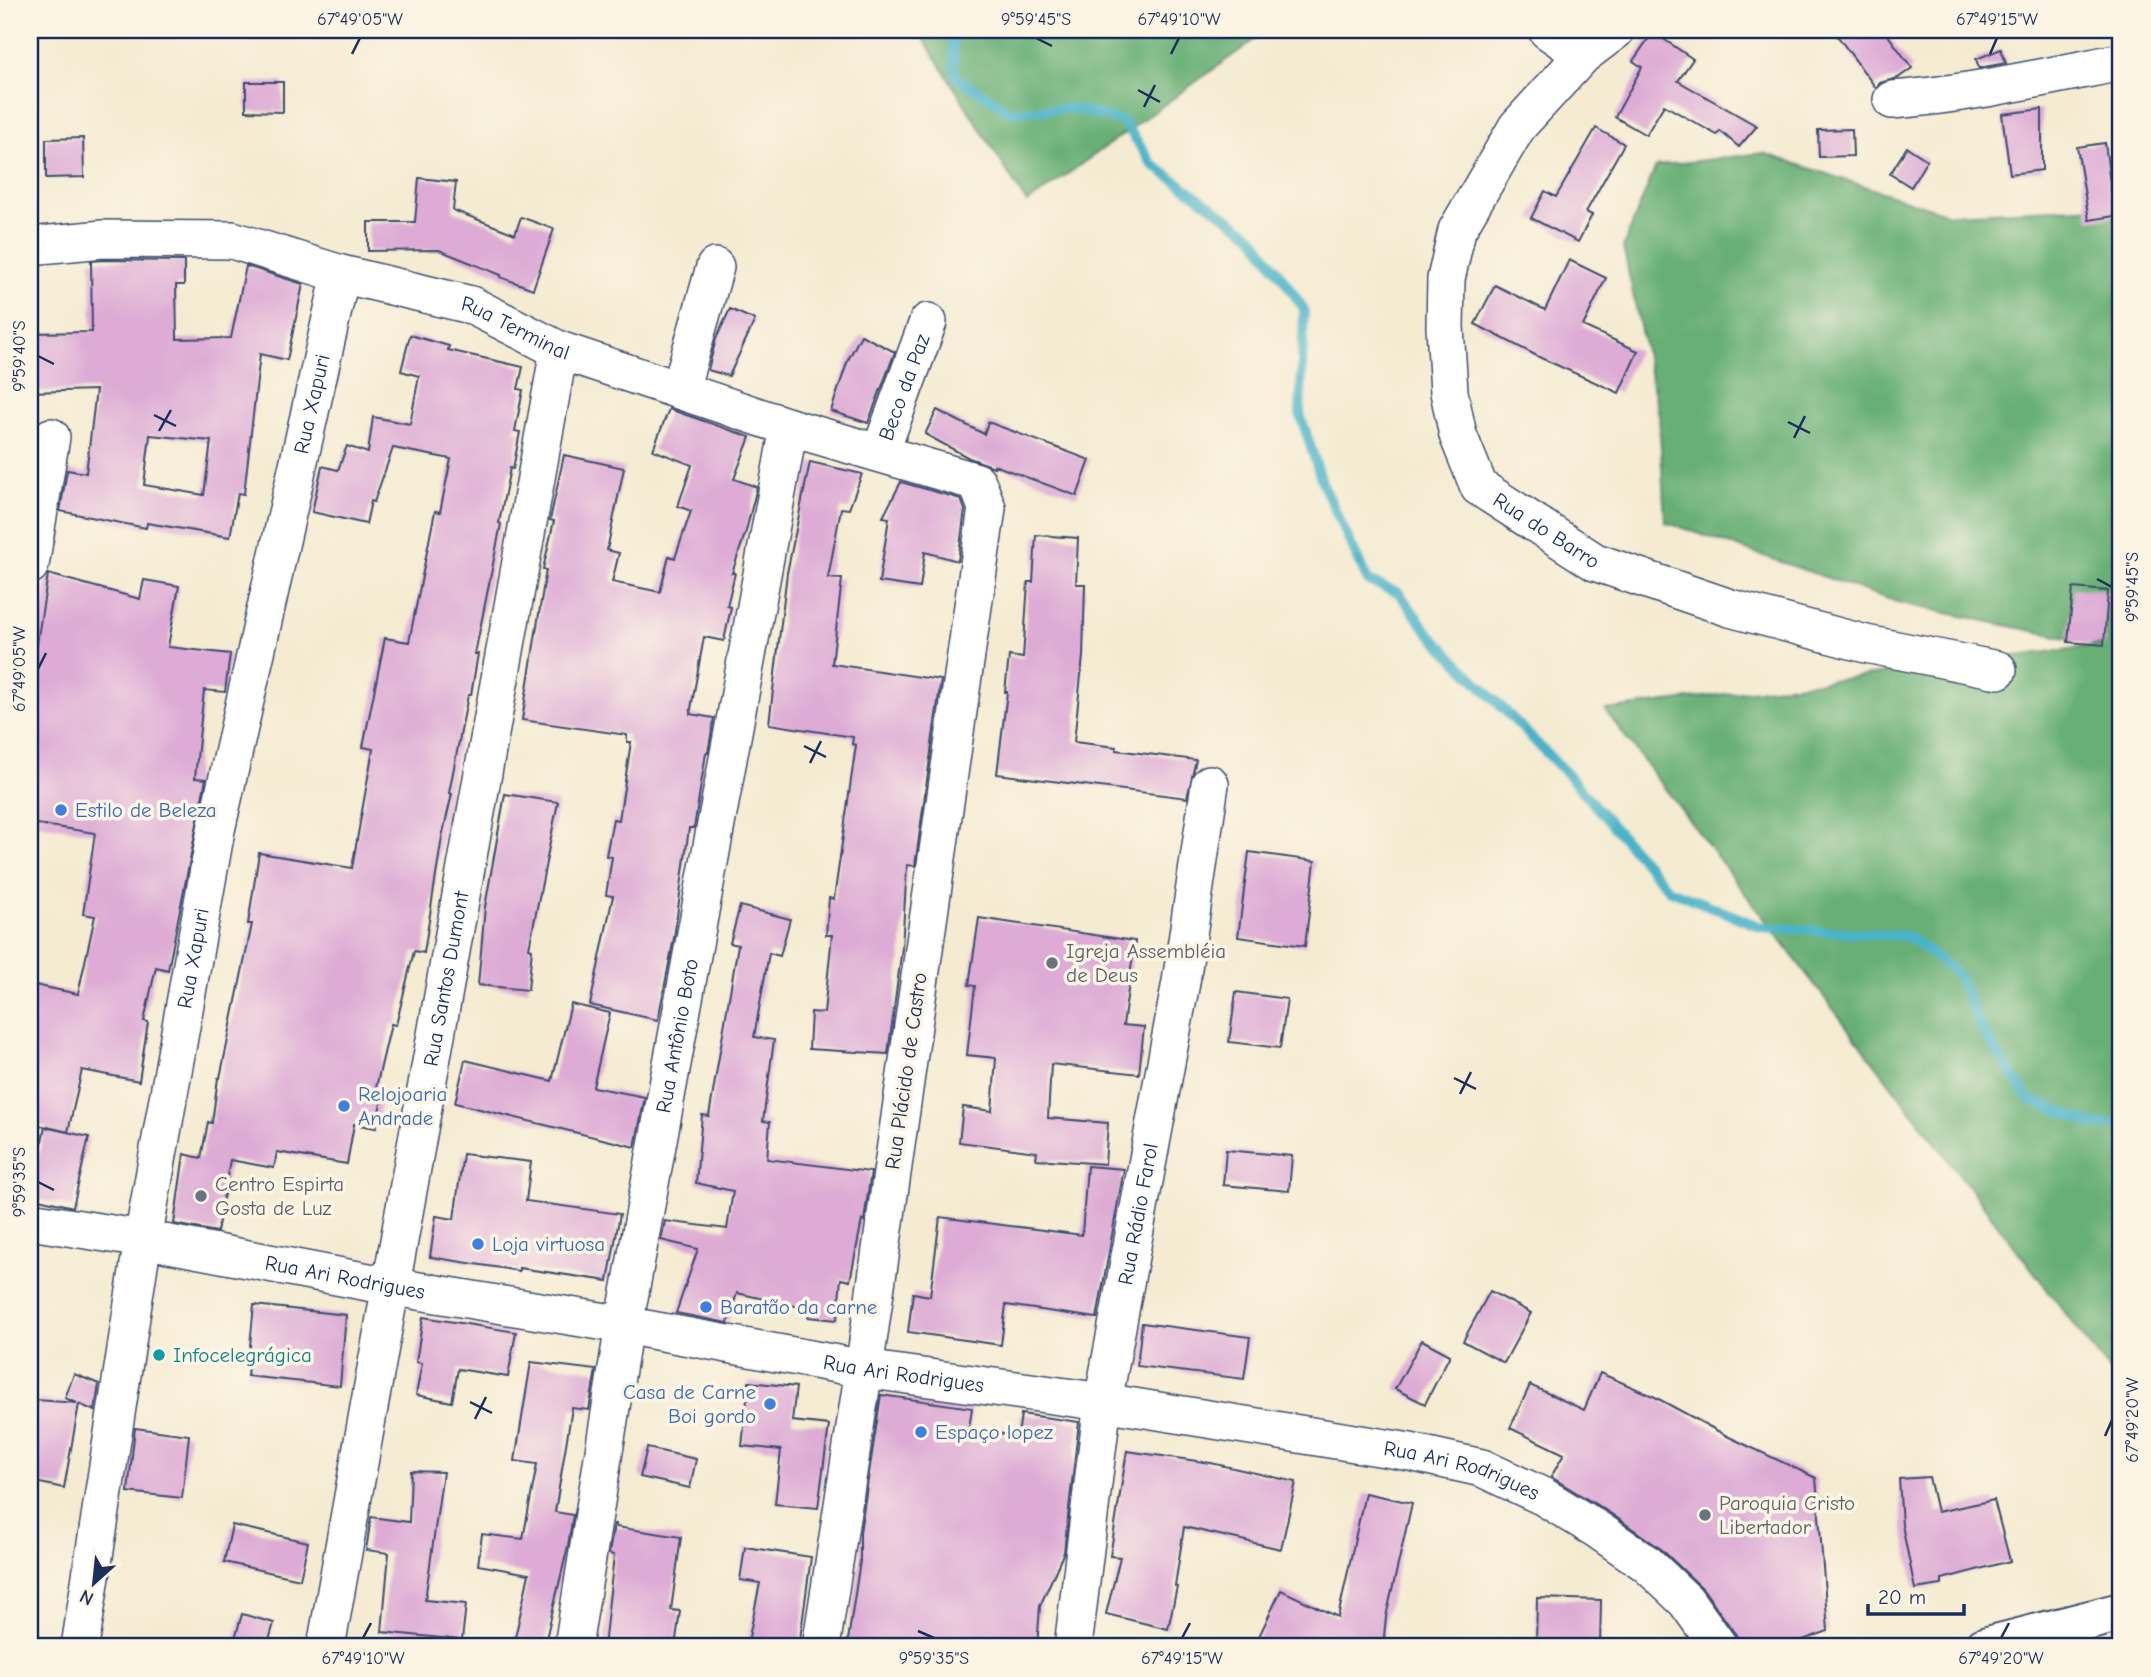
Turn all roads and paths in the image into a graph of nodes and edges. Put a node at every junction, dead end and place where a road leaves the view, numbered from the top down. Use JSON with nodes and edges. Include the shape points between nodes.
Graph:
{"nodes":[{"id":1,"x":1547,"y":30,"type":"edge"},
{"id":2,"x":1616,"y":30,"type":"edge"},
{"id":3,"x":1583,"y":54,"type":"junction"},
{"id":4,"x":2121,"y":62,"type":"edge"},
{"id":5,"x":1892,"y":100,"type":"dead end"},
{"id":6,"x":30,"y":246,"type":"edge"},
{"id":7,"x":715,"y":267,"type":"dead end"},
{"id":8,"x":341,"y":274,"type":"junction"},
{"id":9,"x":928,"y":322,"type":"dead end"},
{"id":10,"x":559,"y":350,"type":"junction"},
{"id":11,"x":680,"y":390,"type":"junction"},
{"id":12,"x":789,"y":427,"type":"junction"},
{"id":13,"x":51,"y":437,"type":"dead end"},
{"id":14,"x":880,"y":453,"type":"junction"},
{"id":15,"x":980,"y":495,"type":"joint"},
{"id":16,"x":30,"y":565,"type":"edge"},
{"id":17,"x":1998,"y":670,"type":"dead end"},
{"id":18,"x":1210,"y":784,"type":"dead end"},
{"id":19,"x":30,"y":1221,"type":"edge"},
{"id":20,"x":143,"y":1239,"type":"junction"},
{"id":21,"x":389,"y":1286,"type":"junction"},
{"id":22,"x":624,"y":1325,"type":"junction"},
{"id":23,"x":864,"y":1369,"type":"junction"},
{"id":24,"x":1103,"y":1402,"type":"junction"},
{"id":25,"x":2121,"y":1612,"type":"edge"},
{"id":26,"x":80,"y":1647,"type":"edge"},
{"id":27,"x":326,"y":1647,"type":"edge"},
{"id":28,"x":573,"y":1647,"type":"edge"},
{"id":29,"x":821,"y":1647,"type":"edge"},
{"id":30,"x":1073,"y":1647,"type":"edge"},
{"id":31,"x":1719,"y":1647,"type":"edge"},
{"id":32,"x":1984,"y":1647,"type":"edge"}],
"edges":[{"from":1,"to":3,"type":"street"},
{"from":2,"to":3,"type":"street","name":"Rua do Barro"},
{"from":3,"to":17,"type":"street","name":"Rua do Barro","via":[[1517,127],[1457,230],[1446,279],[1449,392],[1458,435],[1479,486],[1595,562],[1730,608],[1866,644]]},
{"from":4,"to":5,"type":"street","via":[[2007,85]]},
{"from":6,"to":8,"type":"street","name":"Rua Terminal","via":[[103,239],[232,240]]},
{"from":7,"to":11,"type":"street"},
{"from":8,"to":10,"type":"street","name":"Rua Terminal","via":[[471,306]]},
{"from":8,"to":20,"type":"street","name":"Rua Xapuri","via":[[216,830]]},
{"from":9,"to":14,"type":"street","name":"Beco da Paz"},
{"from":10,"to":11,"type":"street","name":"Rua Terminal"},
{"from":10,"to":21,"type":"street","name":"Rua Santos Dumont"},
{"from":11,"to":12,"type":"street","name":"Rua Terminal"},
{"from":12,"to":14,"type":"street","name":"Rua Terminal"},
{"from":12,"to":22,"type":"street","name":"Rua Antônio Boto"},
{"from":13,"to":16,"type":"street"},
{"from":14,"to":15,"type":"street","name":"Rua Terminal","via":[[977,482]]},
{"from":15,"to":23,"type":"street","name":"Rua Plácido de Castro","via":[[987,508]]},
{"from":18,"to":24,"type":"street","name":"Rua Rádio Farol","via":[[1181,982]]},
{"from":19,"to":20,"type":"street","name":"Rua Ari Rodrigues"},
{"from":20,"to":21,"type":"street","name":"Rua Ari Rodrigues"},
{"from":20,"to":26,"type":"street","name":"Rua Xapuri"},
{"from":21,"to":22,"type":"street","name":"Rua Ari Rodrigues"},
{"from":21,"to":27,"type":"street","name":"Rua Santos Dumont"},
{"from":22,"to":23,"type":"street","name":"Rua Ari Rodrigues"},
{"from":22,"to":28,"type":"street","name":"Rua Antônio Boto"},
{"from":23,"to":24,"type":"street","name":"Rua Ari Rodrigues"},
{"from":23,"to":29,"type":"street","name":"Rua Plácido de Castro"},
{"from":24,"to":30,"type":"street","name":"Rua Rádio Farol"},
{"from":24,"to":31,"type":"street","name":"Rua Ari Rodrigues","via":[[1482,1468],[1544,1497],[1647,1564],[1686,1601]]},
{"from":25,"to":32,"type":"street"}]}
